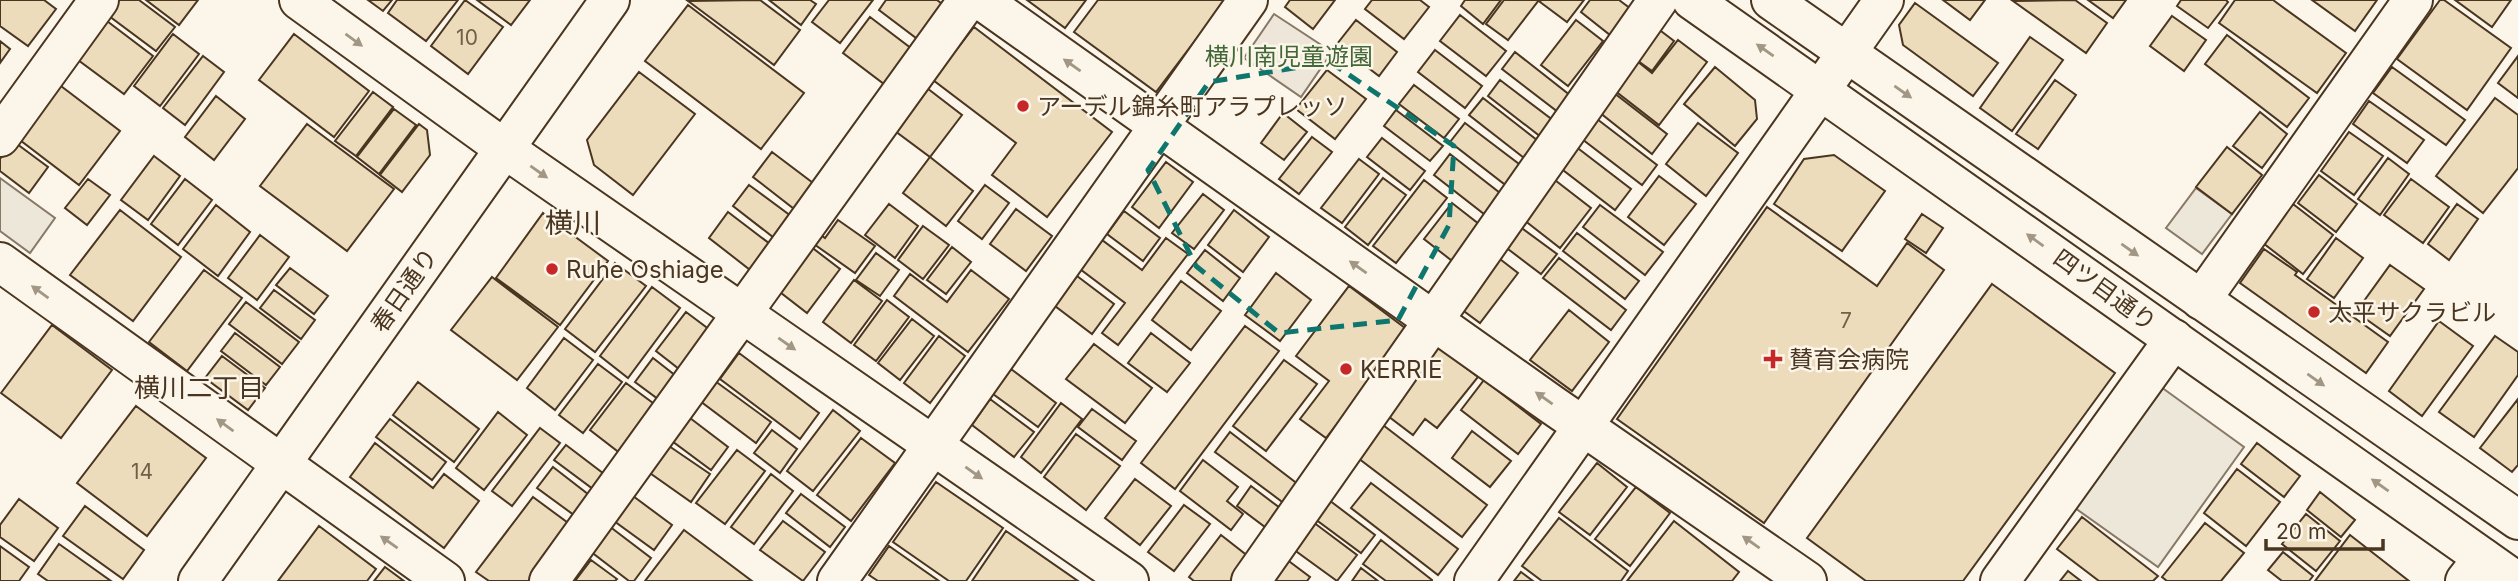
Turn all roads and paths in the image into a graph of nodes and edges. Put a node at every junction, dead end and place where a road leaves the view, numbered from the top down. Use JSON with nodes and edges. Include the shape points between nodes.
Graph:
{"nodes":[{"id":1,"x":99,"y":0,"type":"edge"},
{"id":2,"x":299,"y":0,"type":"edge"},
{"id":3,"x":610,"y":0,"type":"edge"},
{"id":4,"x":968,"y":0,"type":"edge"},
{"id":5,"x":982,"y":0,"type":"edge"},
{"id":6,"x":1248,"y":0,"type":"edge"},
{"id":7,"x":1658,"y":0,"type":"edge"},
{"id":8,"x":1692,"y":0,"type":"edge"},
{"id":9,"x":1771,"y":0,"type":"edge"},
{"id":10,"x":1884,"y":0,"type":"edge"},
{"id":11,"x":2413,"y":0,"type":"edge"},
{"id":12,"x":1847,"y":53,"type":"junction"},
{"id":13,"x":1821,"y":89,"type":"junction"},
{"id":14,"x":1159,"y":126,"type":"junction"},
{"id":15,"x":0,"y":137,"type":"edge"},
{"id":16,"x":505,"y":149,"type":"junction"},
{"id":17,"x":0,"y":262,"type":"edge"},
{"id":18,"x":2201,"y":300,"type":"junction"},
{"id":19,"x":742,"y":313,"type":"junction"},
{"id":20,"x":1433,"y":320,"type":"junction"},
{"id":21,"x":2174,"y":340,"type":"junction"},
{"id":22,"x":1584,"y":427,"type":"junction"},
{"id":23,"x":933,"y":445,"type":"junction"},
{"id":24,"x":280,"y":465,"type":"junction"},
{"id":25,"x":2515,"y":511,"type":"edge"},
{"id":26,"x":2474,"y":569,"type":"edge"},
{"id":27,"x":198,"y":581,"type":"edge"},
{"id":28,"x":444,"y":581,"type":"edge"},
{"id":29,"x":549,"y":581,"type":"edge"},
{"id":30,"x":837,"y":581,"type":"edge"},
{"id":31,"x":1129,"y":581,"type":"edge"},
{"id":32,"x":1251,"y":581,"type":"edge"},
{"id":33,"x":1474,"y":581,"type":"edge"},
{"id":34,"x":1807,"y":581,"type":"edge"},
{"id":35,"x":2000,"y":581,"type":"edge"},
{"id":36,"x":2516,"y":581,"type":"edge"}],
"edges":[{"from":1,"to":15,"type":"street"},
{"from":2,"to":16,"type":"street","one_way":true},
{"from":3,"to":16,"type":"street","name":"春日通り"},
{"from":4,"to":19,"type":"street"},
{"from":14,"to":5,"type":"street","one_way":true},
{"from":6,"to":14,"type":"street"},
{"from":7,"to":20,"type":"street"},
{"from":13,"to":8,"type":"street","name":"四ツ目通り","one_way":true},
{"from":9,"to":12,"type":"street","name":"四ツ目通り"},
{"from":10,"to":12,"type":"street"},
{"from":11,"to":18,"type":"street"},
{"from":12,"to":13,"type":"street"},
{"from":12,"to":18,"type":"street","name":"四ツ目通り","one_way":true},
{"from":21,"to":13,"type":"street","name":"四ツ目通り","one_way":true},
{"from":13,"to":22,"type":"street"},
{"from":20,"to":14,"type":"street","one_way":true},
{"from":14,"to":23,"type":"street"},
{"from":16,"to":19,"type":"street","one_way":true},
{"from":16,"to":24,"type":"street","name":"春日通り"},
{"from":24,"to":17,"type":"street","one_way":true},
{"from":18,"to":25,"type":"street","name":"四ツ目通り","one_way":true},
{"from":19,"to":23,"type":"street","one_way":true},
{"from":19,"to":29,"type":"street"},
{"from":22,"to":20,"type":"street","one_way":true},
{"from":20,"to":32,"type":"street"},
{"from":26,"to":21,"type":"street","name":"四ツ目通り","one_way":true},
{"from":21,"to":35,"type":"street"},
{"from":22,"to":33,"type":"street"},
{"from":34,"to":22,"type":"street","one_way":true},
{"from":23,"to":30,"type":"street"},
{"from":23,"to":31,"type":"street","one_way":true},
{"from":24,"to":27,"type":"street","name":"春日通り"},
{"from":28,"to":24,"type":"street","one_way":true},
{"from":26,"to":36,"type":"street","name":"四ツ目通り"}]}
